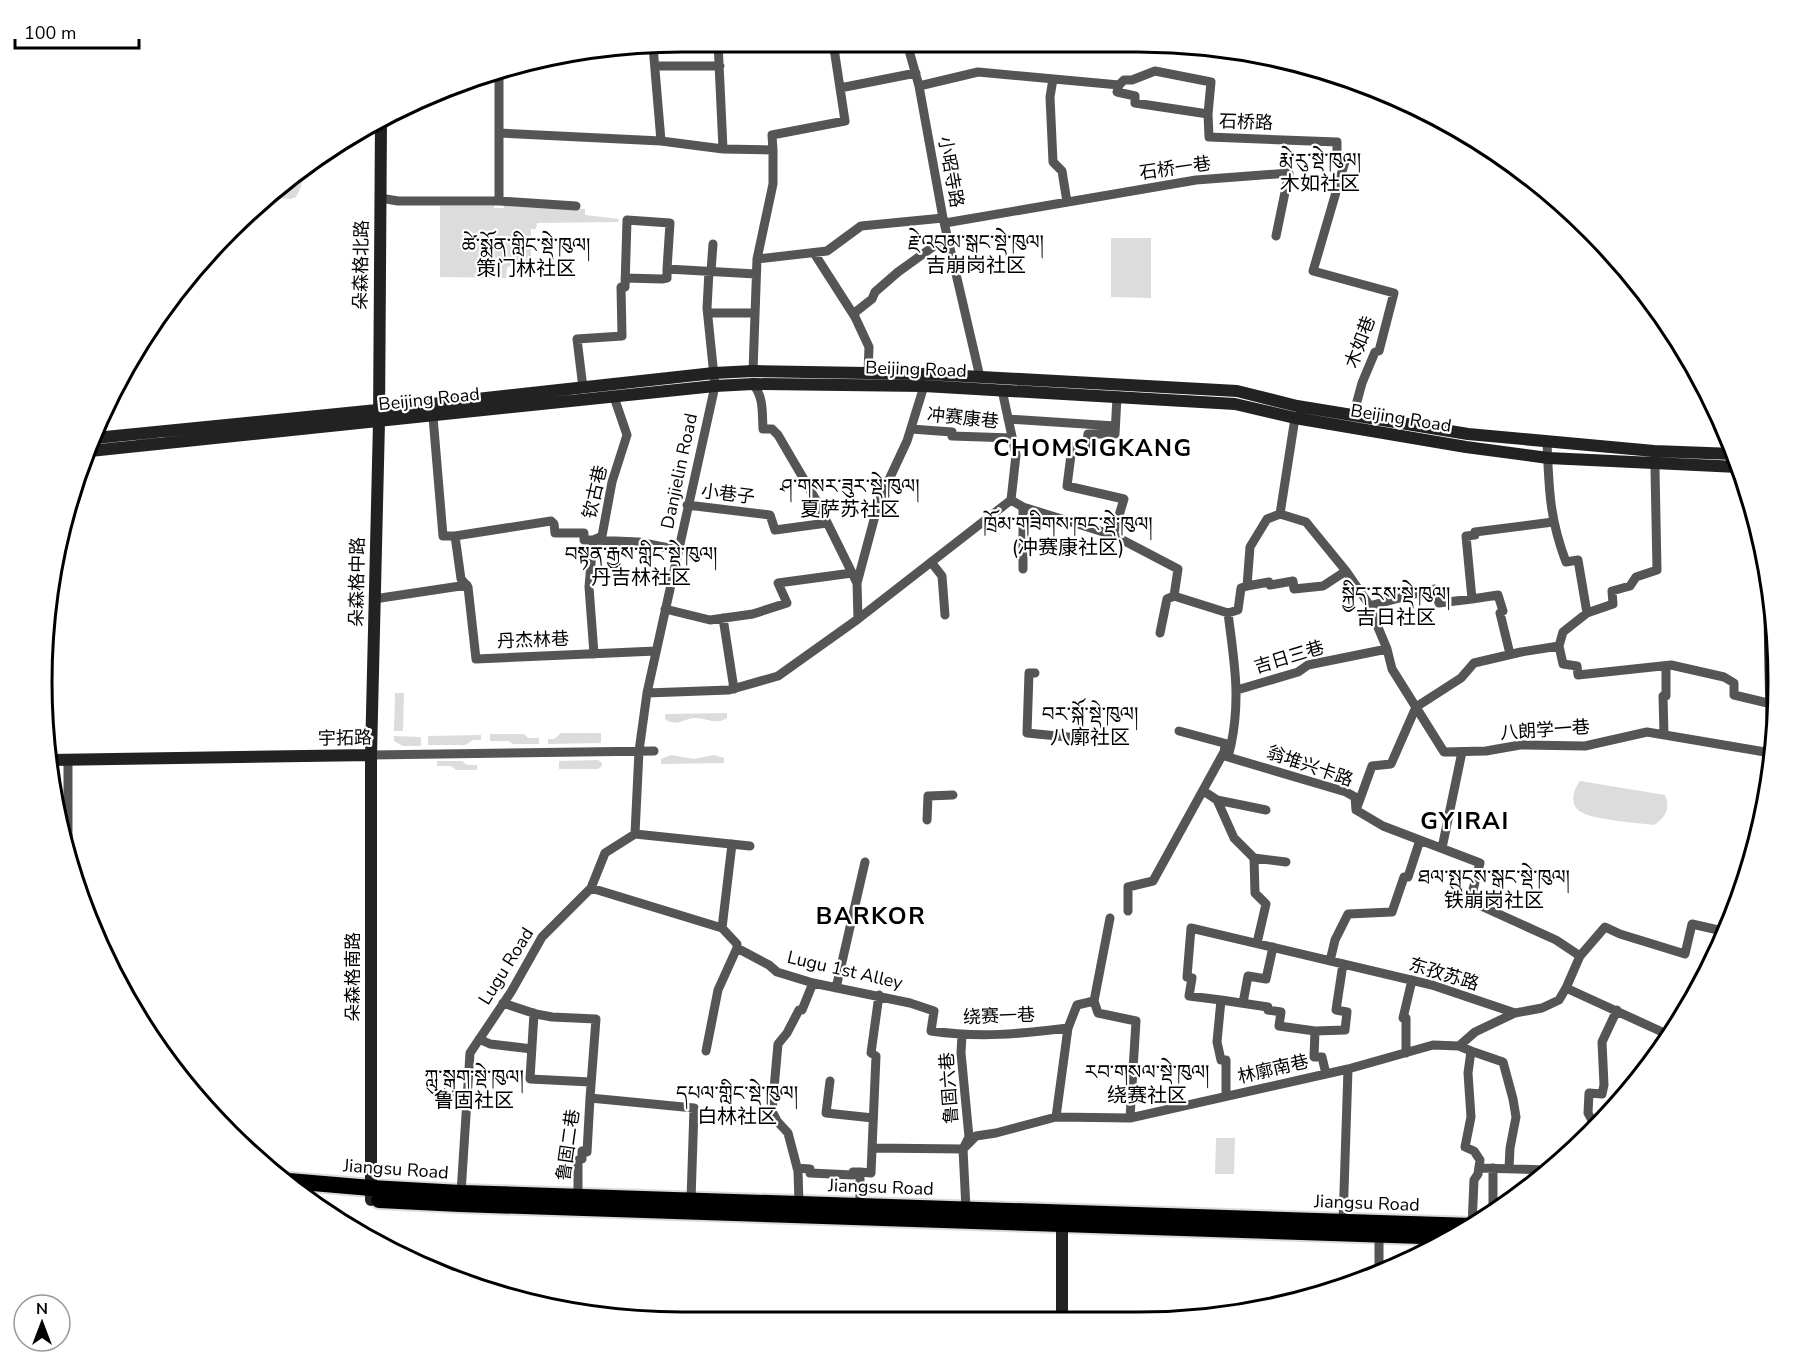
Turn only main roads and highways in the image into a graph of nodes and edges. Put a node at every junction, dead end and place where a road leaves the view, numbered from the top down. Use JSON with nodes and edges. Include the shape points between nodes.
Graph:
{"nodes":[{"id":1,"x":381,"y":129,"type":"edge"},
{"id":2,"x":753,"y":377,"type":"junction"},
{"id":3,"x":715,"y":380,"type":"junction"},
{"id":4,"x":378,"y":416,"type":"junction"},
{"id":5,"x":102,"y":437,"type":"edge"},
{"id":6,"x":97,"y":450,"type":"edge"},
{"id":7,"x":1725,"y":454,"type":"edge"},
{"id":8,"x":1729,"y":467,"type":"edge"},
{"id":9,"x":371,"y":755,"type":"junction"},
{"id":10,"x":58,"y":760,"type":"edge"},
{"id":11,"x":300,"y":1183,"type":"edge"},
{"id":12,"x":316,"y":1194,"type":"edge"},
{"id":13,"x":371,"y":1194,"type":"junction"},
{"id":14,"x":1062,"y":1218,"type":"junction"},
{"id":15,"x":1454,"y":1227,"type":"edge"},
{"id":16,"x":1380,"y":1229,"type":"junction"},
{"id":17,"x":1438,"y":1236,"type":"edge"},
{"id":18,"x":1062,"y":1312,"type":"edge"}],
"edges":[{"from":1,"to":4,"type":"main road","name":"朵森格北路"},
{"from":2,"to":3,"type":"main road","name":"Beijing Road"},
{"from":2,"to":7,"type":"main road","name":"Beijing Road","via":[[868,373],[980,376],[1237,391],[1297,406],[1468,434]]},
{"from":2,"to":8,"type":"main road","name":"Beijing Road","via":[[1235,404],[1295,418],[1548,458]]},
{"from":3,"to":4,"type":"main road","name":"Beijing Road","via":[[583,388]]},
{"from":3,"to":4,"type":"main road","name":"Beijing Road","via":[[615,397],[433,417]]},
{"from":4,"to":5,"type":"main road","name":"Beijing Road"},
{"from":4,"to":6,"type":"main road","name":"Beijing Road"},
{"from":4,"to":9,"type":"main road","name":"朵森格中路"},
{"from":9,"to":10,"type":"main road","name":"宇拓路"},
{"from":9,"to":13,"type":"main road","name":"朵森格南路"},
{"from":11,"to":13,"type":"highway","name":"Jiangsu Road"},
{"from":12,"to":13,"type":"highway","name":"Jiangsu Road"},
{"from":13,"to":14,"type":"highway","name":"Jiangsu Road","via":[[461,1193],[966,1209]]},
{"from":13,"to":14,"type":"highway","name":"Jiangsu Road","via":[[472,1205]]},
{"from":14,"to":16,"type":"highway","name":"Jiangsu Road"},
{"from":14,"to":16,"type":"highway","name":"Jiangsu Road","via":[[1343,1222]]},
{"from":14,"to":18,"type":"main road"},
{"from":15,"to":16,"type":"highway","name":"Jiangsu Road"},
{"from":16,"to":17,"type":"highway","name":"Jiangsu Road"}]}
